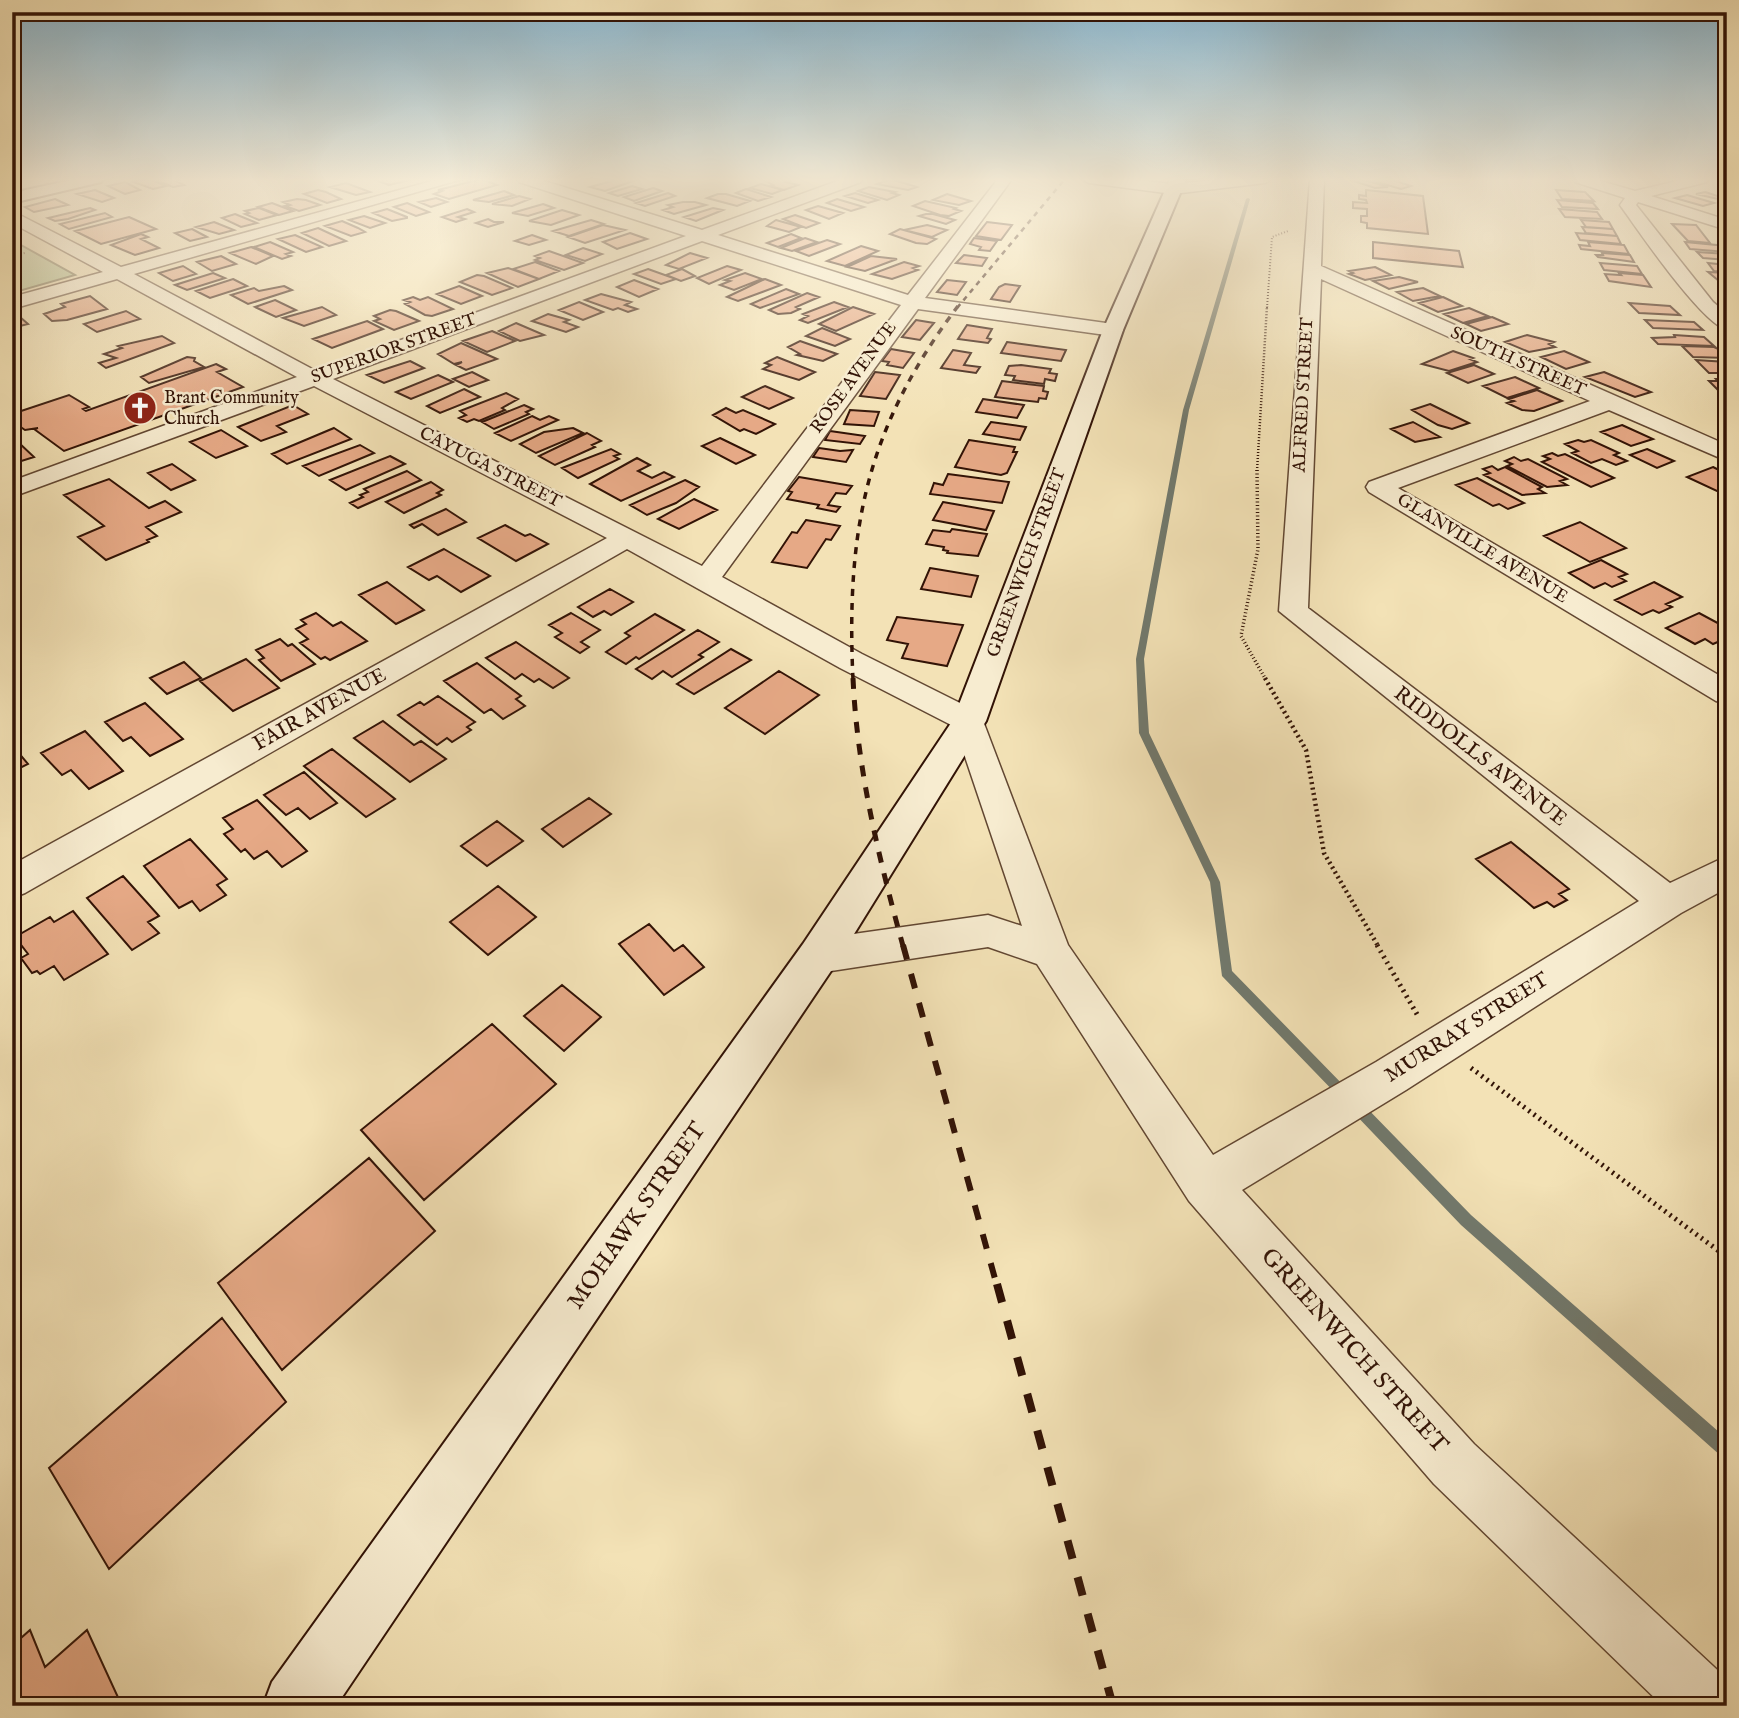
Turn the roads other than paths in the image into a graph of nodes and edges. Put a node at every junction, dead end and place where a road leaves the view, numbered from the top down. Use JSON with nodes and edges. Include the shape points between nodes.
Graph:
{"nodes":[{"id":1,"x":94,"y":259,"type":"edge"},
{"id":2,"x":164,"y":259,"type":"edge"},
{"id":3,"x":638,"y":259,"type":"edge"},
{"id":4,"x":774,"y":259,"type":"edge"},
{"id":5,"x":942,"y":259,"type":"edge"},
{"id":6,"x":1143,"y":259,"type":"edge"},
{"id":7,"x":1311,"y":259,"type":"edge"},
{"id":8,"x":1670,"y":259,"type":"edge"},
{"id":9,"x":1310,"y":268,"type":"junction"},
{"id":10,"x":118,"y":272,"type":"junction"},
{"id":11,"x":909,"y":302,"type":"junction"},
{"id":12,"x":12,"y":303,"type":"edge"},
{"id":13,"x":1727,"y":324,"type":"edge"},
{"id":14,"x":1113,"y":330,"type":"junction"},
{"id":15,"x":314,"y":378,"type":"junction"},
{"id":16,"x":1609,"y":402,"type":"junction"},
{"id":17,"x":1727,"y":454,"type":"edge"},
{"id":18,"x":12,"y":490,"type":"edge"},
{"id":19,"x":627,"y":538,"type":"junction"},
{"id":20,"x":706,"y":579,"type":"junction"},
{"id":21,"x":1293,"y":611,"type":"joint"},
{"id":22,"x":1727,"y":694,"type":"edge"},
{"id":23,"x":968,"y":720,"type":"junction"},
{"id":24,"x":1727,"y":870,"type":"edge"},
{"id":25,"x":12,"y":883,"type":"edge"},
{"id":26,"x":1668,"y":902,"type":"junction"},
{"id":27,"x":1051,"y":952,"type":"junction"},
{"id":28,"x":818,"y":956,"type":"junction"},
{"id":29,"x":1226,"y":1173,"type":"junction"},
{"id":30,"x":296,"y":1706,"type":"edge"},
{"id":31,"x":1709,"y":1706,"type":"edge"}],
"edges":[{"from":1,"to":10,"type":"street","name":"CAYUGA STREET"},
{"from":2,"to":10,"type":"street"},
{"from":3,"to":15,"type":"street","name":"SUPERIOR STREET"},
{"from":4,"to":11,"type":"street"},
{"from":5,"to":11,"type":"street","name":"ROSE AVENUE"},
{"from":6,"to":14,"type":"street","name":"GREENWICH STREET"},
{"from":7,"to":9,"type":"street","name":"ALFRED STREET"},
{"from":8,"to":13,"type":"street","via":[[1706,306]]},
{"from":9,"to":16,"type":"street","name":"SOUTH STREET"},
{"from":9,"to":21,"type":"street","name":"ALFRED STREET"},
{"from":10,"to":12,"type":"street"},
{"from":10,"to":15,"type":"street","name":"CAYUGA STREET"},
{"from":11,"to":14,"type":"street"},
{"from":11,"to":20,"type":"street","name":"ROSE AVENUE"},
{"from":14,"to":23,"type":"street","name":"GREENWICH STREET"},
{"from":15,"to":18,"type":"street","name":"SUPERIOR STREET"},
{"from":15,"to":19,"type":"street","name":"CAYUGA STREET"},
{"from":16,"to":17,"type":"street","name":"SOUTH STREET"},
{"from":16,"to":22,"type":"street","name":"GLANVILLE AVENUE","via":[[1378,487]]},
{"from":19,"to":20,"type":"street","name":"CAYUGA STREET"},
{"from":19,"to":25,"type":"street","name":"FAIR AVENUE"},
{"from":20,"to":23,"type":"street","name":"CAYUGA STREET"},
{"from":21,"to":26,"type":"street","name":"RIDDOLLS AVENUE"},
{"from":23,"to":27,"type":"street","name":"GREENWICH STREET"},
{"from":23,"to":28,"type":"street","name":"MOHAWK STREET"},
{"from":24,"to":26,"type":"street","name":"MURRAY STREET"},
{"from":26,"to":29,"type":"street","name":"MURRAY STREET","via":[[1391,1076]]},
{"from":27,"to":28,"type":"street","via":[[988,931]]},
{"from":27,"to":29,"type":"street","name":"GREENWICH STREET"},
{"from":28,"to":30,"type":"street","name":"MOHAWK STREET"},
{"from":29,"to":31,"type":"street","name":"GREENWICH STREET","via":[[1454,1464]]}]}
